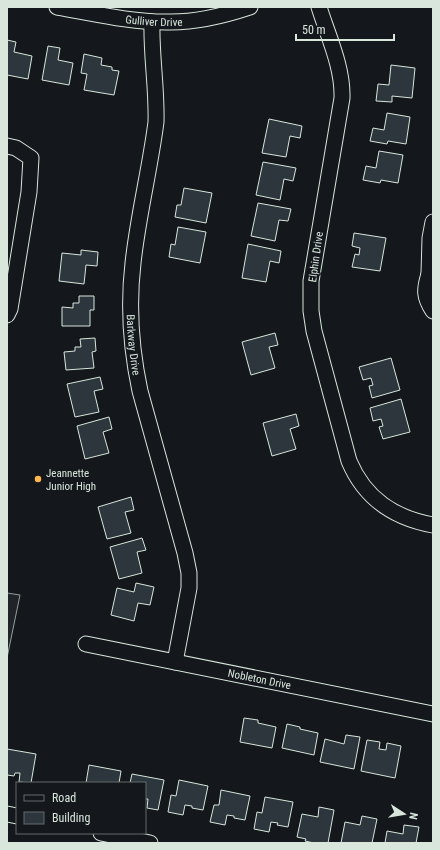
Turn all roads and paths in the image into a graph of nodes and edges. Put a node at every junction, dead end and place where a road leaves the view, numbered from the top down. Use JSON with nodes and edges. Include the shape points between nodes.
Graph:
{"nodes":[{"id":1,"x":57,"y":7,"type":"edge"},
{"id":2,"x":250,"y":7,"type":"edge"},
{"id":3,"x":319,"y":7,"type":"edge"},
{"id":4,"x":152,"y":22,"type":"junction"},
{"id":5,"x":7,"y":146,"type":"edge"},
{"id":6,"x":433,"y":222,"type":"edge"},
{"id":7,"x":431,"y":274,"type":"edge"},
{"id":8,"x":433,"y":311,"type":"edge"},
{"id":9,"x":7,"y":315,"type":"edge"},
{"id":10,"x":433,"y":525,"type":"edge"},
{"id":11,"x":86,"y":644,"type":"dead end"},
{"id":12,"x":175,"y":662,"type":"junction"},
{"id":13,"x":433,"y":714,"type":"edge"},
{"id":14,"x":106,"y":834,"type":"edge"},
{"id":15,"x":150,"y":843,"type":"edge"}],
"edges":[{"from":1,"to":4,"type":"street","name":"Gulliver Drive"},
{"from":2,"to":4,"type":"street","name":"Gulliver Drive","via":[[208,18]]},
{"from":3,"to":10,"type":"street","name":"Elphin Drive","via":[[339,70],[342,98],[311,281],[314,331],[349,461],[358,480],[387,508],[402,516]]},
{"from":4,"to":12,"type":"street","name":"Barkway Drive","via":[[156,122],[133,262],[131,334],[140,391],[189,573],[188,600]]},
{"from":5,"to":9,"type":"street","via":[[16,148],[31,158],[29,192]]},
{"from":6,"to":7,"type":"street","via":[[430,238]]},
{"from":7,"to":8,"type":"street","via":[[425,288],[427,301]]},
{"from":11,"to":12,"type":"street","name":"Nobleton Drive"},
{"from":12,"to":13,"type":"street","name":"Nobleton Drive"},
{"from":14,"to":15,"type":"street"}]}
